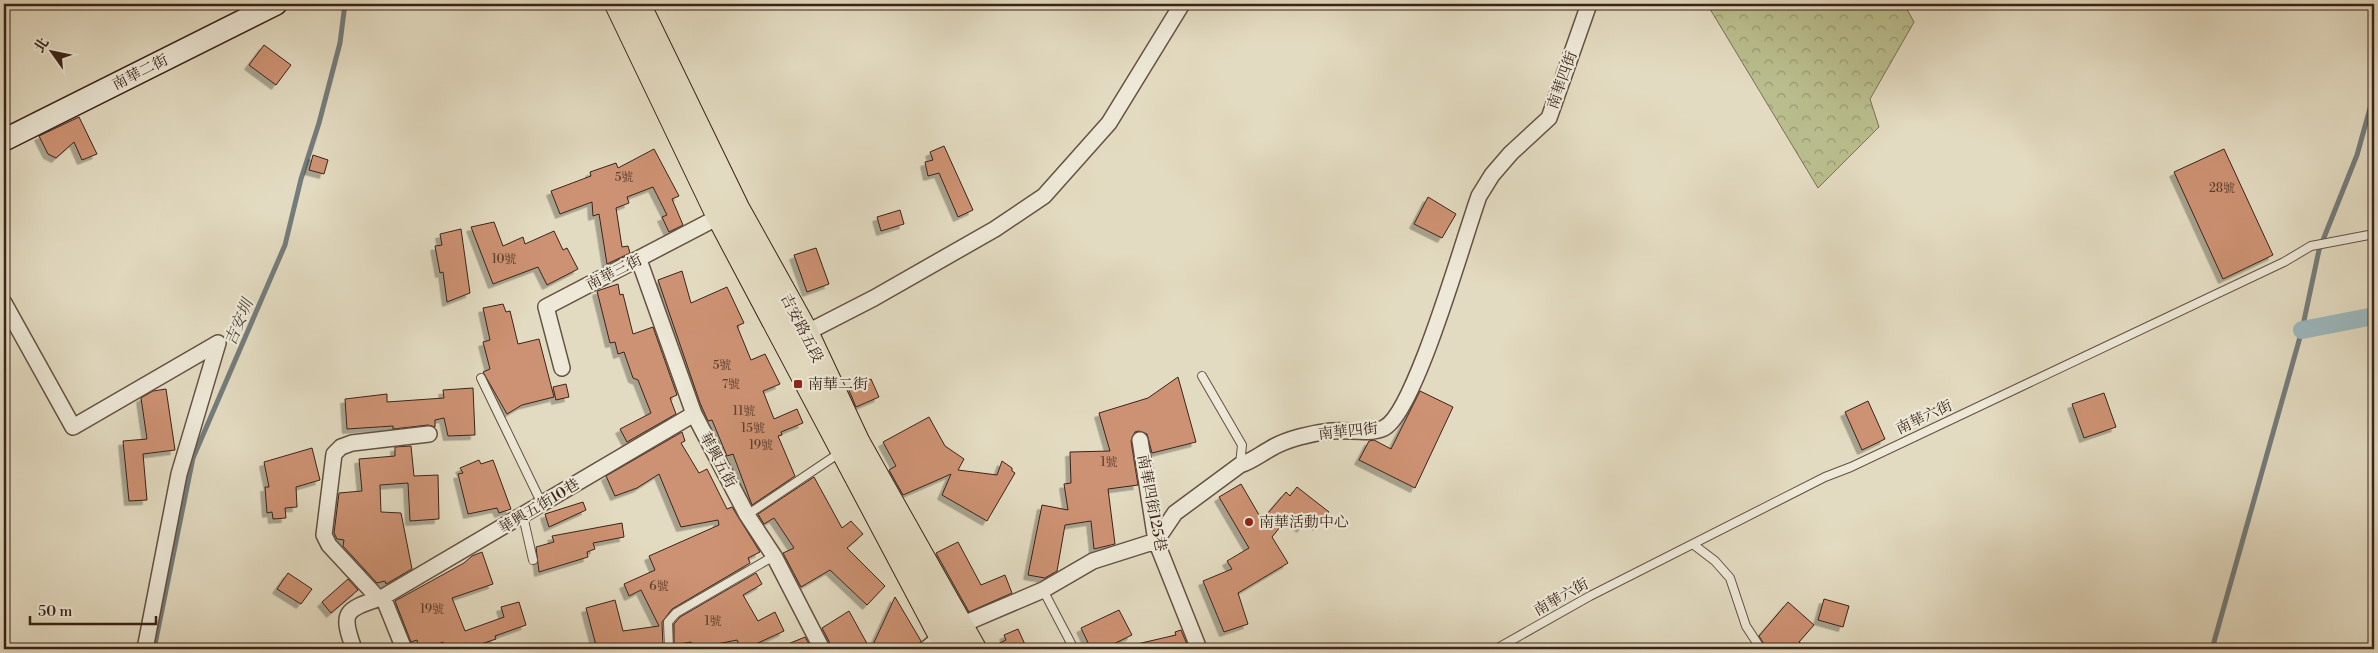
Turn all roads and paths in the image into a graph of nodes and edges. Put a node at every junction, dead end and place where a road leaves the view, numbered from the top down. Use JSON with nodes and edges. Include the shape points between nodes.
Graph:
{"nodes":[{"id":1,"x":276,"y":4,"type":"edge"},
{"id":2,"x":617,"y":4,"type":"edge"},
{"id":3,"x":638,"y":4,"type":"edge"},
{"id":4,"x":1182,"y":4,"type":"edge"},
{"id":5,"x":1589,"y":4,"type":"edge"},
{"id":6,"x":4,"y":140,"type":"edge"},
{"id":7,"x":728,"y":213,"type":"junction"},
{"id":8,"x":2374,"y":234,"type":"edge"},
{"id":9,"x":639,"y":260,"type":"junction"},
{"id":10,"x":4,"y":303,"type":"edge"},
{"id":11,"x":797,"y":338,"type":"junction"},
{"id":12,"x":562,"y":368,"type":"dead end"},
{"id":13,"x":1202,"y":376,"type":"dead end"},
{"id":14,"x":481,"y":378,"type":"dead end"},
{"id":15,"x":694,"y":414,"type":"junction"},
{"id":16,"x":429,"y":434,"type":"dead end"},
{"id":17,"x":1140,"y":440,"type":"dead end"},
{"id":18,"x":850,"y":447,"type":"junction"},
{"id":19,"x":1240,"y":465,"type":"junction"},
{"id":20,"x":542,"y":504,"type":"junction"},
{"id":21,"x":747,"y":515,"type":"junction"},
{"id":22,"x":523,"y":516,"type":"junction"},
{"id":23,"x":1156,"y":541,"type":"junction"},
{"id":24,"x":1694,"y":545,"type":"junction"},
{"id":25,"x":774,"y":556,"type":"junction"},
{"id":26,"x":532,"y":560,"type":"dead end"},
{"id":27,"x":1043,"y":590,"type":"junction"},
{"id":28,"x":381,"y":598,"type":"junction"},
{"id":29,"x":944,"y":640,"type":"edge"},
{"id":30,"x":145,"y":649,"type":"edge"},
{"id":31,"x":354,"y":649,"type":"edge"},
{"id":32,"x":404,"y":649,"type":"edge"},
{"id":33,"x":669,"y":649,"type":"edge"},
{"id":34,"x":822,"y":649,"type":"edge"},
{"id":35,"x":974,"y":649,"type":"edge"},
{"id":36,"x":1074,"y":649,"type":"edge"},
{"id":37,"x":1199,"y":649,"type":"edge"},
{"id":38,"x":1496,"y":649,"type":"edge"},
{"id":39,"x":1761,"y":649,"type":"edge"}],
"edges":[{"from":1,"to":6,"type":"street","name":"南華二街"},
{"from":2,"to":7,"type":"main road","name":"吉安路五段"},
{"from":3,"to":7,"type":"main road","name":"吉安路五段"},
{"from":4,"to":11,"type":"street","via":[[1109,123],[1044,196],[995,229]]},
{"from":5,"to":19,"type":"street","name":"南華四街","via":[[1548,118],[1511,153],[1479,196],[1429,347],[1402,409],[1392,423],[1383,429],[1319,432],[1271,448],[1253,461]]},
{"from":7,"to":9,"type":"street","name":"南華三街"},
{"from":7,"to":11,"type":"main road","name":"吉安路五段"},
{"from":8,"to":24,"type":"lane","name":"南華六街","via":[[2311,246],[2275,267],[1824,478]]},
{"from":9,"to":12,"type":"street","name":"南華三街","via":[[546,307]]},
{"from":9,"to":15,"type":"street","name":"華興五街"},
{"from":10,"to":30,"type":"street","via":[[73,427],[218,343],[179,474]]},
{"from":11,"to":18,"type":"main road","name":"吉安路五段"},
{"from":13,"to":19,"type":"lane","via":[[1242,445]]},
{"from":14,"to":20,"type":"lane"},
{"from":15,"to":20,"type":"street","name":"華興五街10巷"},
{"from":15,"to":21,"type":"street","name":"華興五街"},
{"from":16,"to":28,"type":"street","via":[[352,442],[334,454],[324,535],[329,545]]},
{"from":17,"to":23,"type":"street","name":"南華四街125巷"},
{"from":18,"to":21,"type":"lane"},
{"from":18,"to":29,"type":"main road","name":"吉安路五段"},
{"from":19,"to":23,"type":"street","name":"南華四街","via":[[1175,513]]},
{"from":20,"to":22,"type":"street","name":"華興五街10巷"},
{"from":21,"to":25,"type":"street","name":"華興五街"},
{"from":22,"to":26,"type":"lane"},
{"from":22,"to":28,"type":"street","name":"華興五街10巷"},
{"from":23,"to":27,"type":"street","via":[[1093,561]]},
{"from":23,"to":37,"type":"street","name":"南華四街125巷"},
{"from":24,"to":38,"type":"lane","name":"南華六街","via":[[1590,596]]},
{"from":24,"to":39,"type":"lane","via":[[1730,578],[1746,626]]},
{"from":25,"to":33,"type":"lane","via":[[676,613],[668,622]]},
{"from":25,"to":34,"type":"street","name":"華興五街"},
{"from":27,"to":29,"type":"street"},
{"from":27,"to":36,"type":"lane"},
{"from":28,"to":31,"type":"street","name":"華興五街10巷","via":[[352,610],[346,618],[344,625]]},
{"from":28,"to":32,"type":"street"},
{"from":29,"to":35,"type":"main road","name":"吉安路五段"}]}
